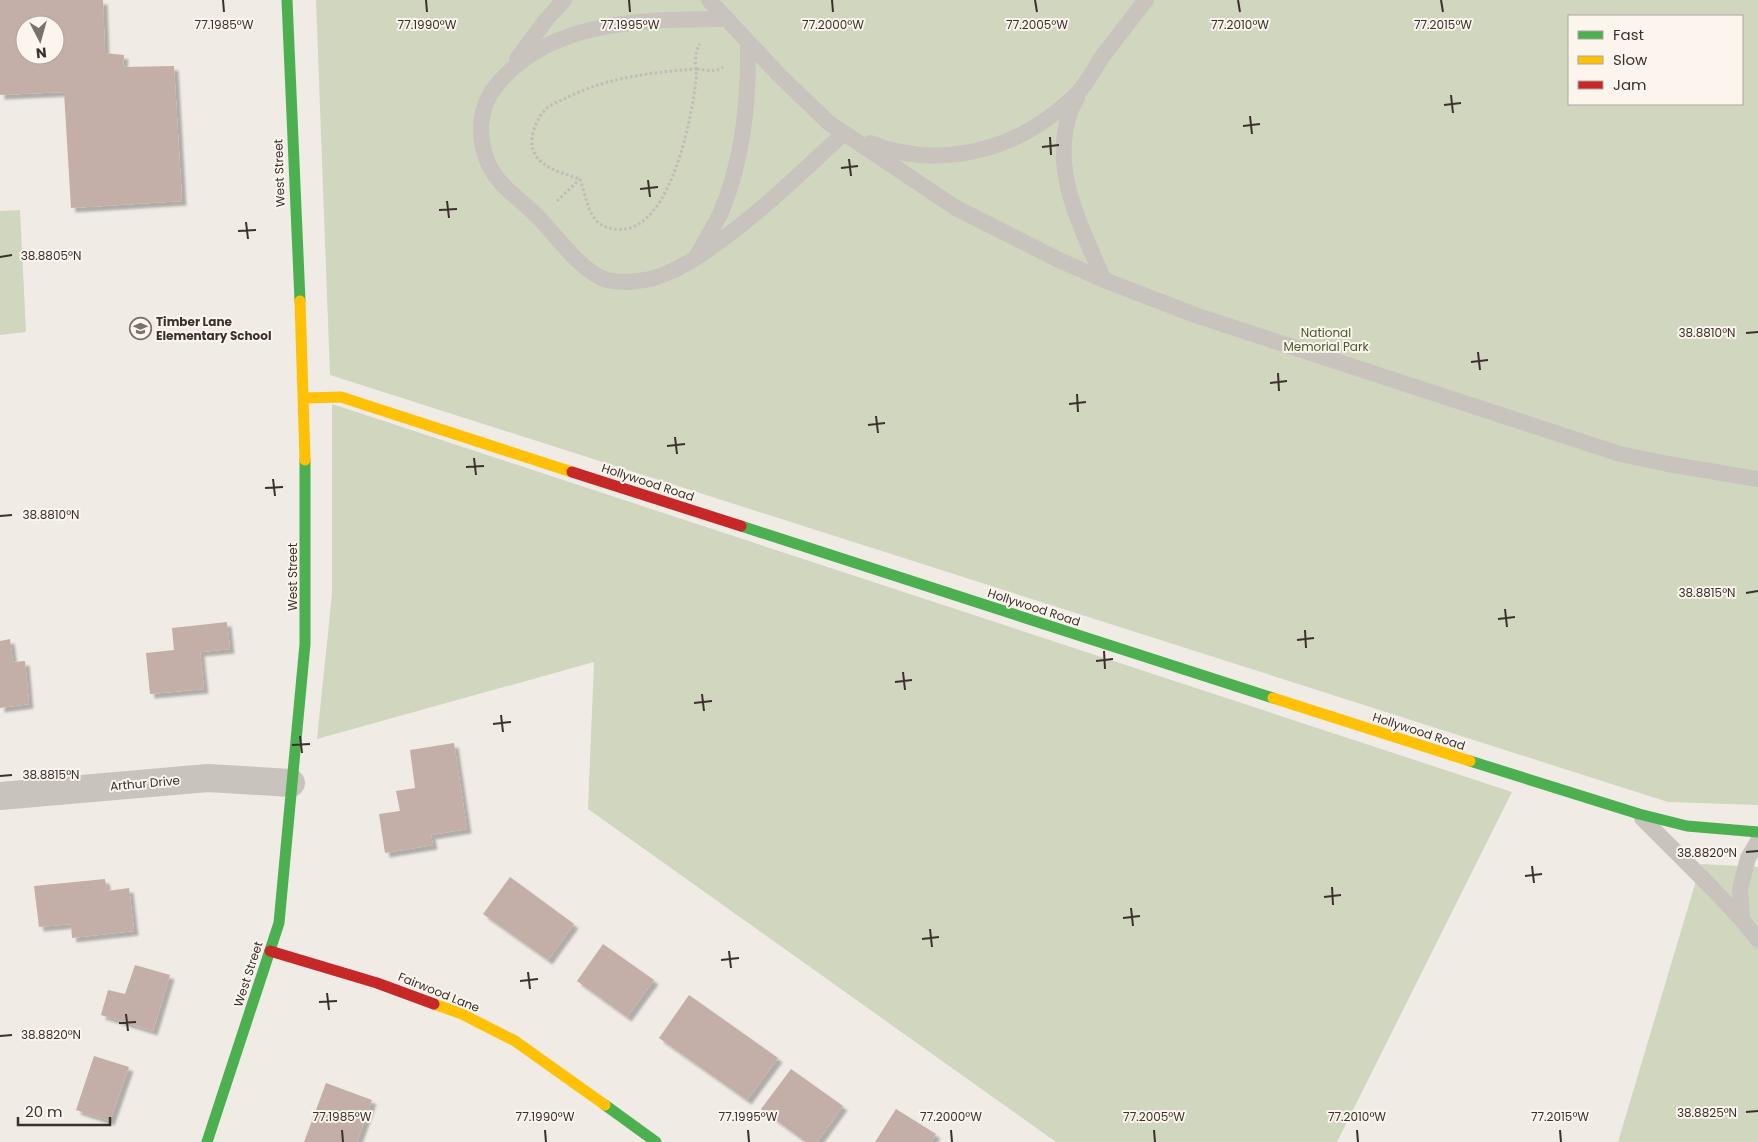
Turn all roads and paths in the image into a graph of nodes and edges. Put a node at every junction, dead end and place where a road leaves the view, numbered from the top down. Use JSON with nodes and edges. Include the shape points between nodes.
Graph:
{"nodes":[{"id":1,"x":287,"y":0,"type":"edge"},
{"id":2,"x":564,"y":0,"type":"edge"},
{"id":3,"x":709,"y":0,"type":"edge"},
{"id":4,"x":1146,"y":0,"type":"edge"},
{"id":5,"x":726,"y":19,"type":"junction"},
{"id":6,"x":703,"y":41,"type":"dead end"},
{"id":7,"x":748,"y":42,"type":"junction"},
{"id":8,"x":726,"y":65,"type":"dead end"},
{"id":9,"x":697,"y":69,"type":"junction"},
{"id":10,"x":502,"y":79,"type":"junction"},
{"id":11,"x":1081,"y":90,"type":"junction"},
{"id":12,"x":844,"y":133,"type":"junction"},
{"id":13,"x":580,"y":179,"type":"junction"},
{"id":14,"x":567,"y":191,"type":"dead end"},
{"id":15,"x":696,"y":258,"type":"junction"},
{"id":16,"x":1104,"y":280,"type":"junction"},
{"id":17,"x":304,"y":398,"type":"junction"},
{"id":18,"x":1758,"y":479,"type":"edge"},
{"id":19,"x":291,"y":783,"type":"junction"},
{"id":20,"x":0,"y":796,"type":"edge"},
{"id":21,"x":1639,"y":814,"type":"junction"},
{"id":22,"x":1758,"y":832,"type":"edge"},
{"id":23,"x":1758,"y":841,"type":"edge"},
{"id":24,"x":1742,"y":920,"type":"junction"},
{"id":25,"x":1758,"y":940,"type":"edge"},
{"id":26,"x":270,"y":951,"type":"junction"},
{"id":27,"x":206,"y":1142,"type":"edge"},
{"id":28,"x":656,"y":1142,"type":"edge"}],
"edges":[{"from":1,"to":17,"type":"street","name":"West Street"},
{"from":2,"to":10,"type":"lane"},
{"from":3,"to":5,"type":"lane"},
{"from":4,"to":11,"type":"lane"},
{"from":5,"to":7,"type":"lane"},
{"from":5,"to":10,"type":"lane","via":[[649,20],[591,29],[556,40],[530,55]]},
{"from":6,"to":9,"type":"path","via":[[696,49]]},
{"from":7,"to":12,"type":"lane","via":[[829,123]]},
{"from":7,"to":15,"type":"lane","via":[[746,111],[736,165],[721,212]]},
{"from":8,"to":9,"type":"path","via":[[718,70]]},
{"from":9,"to":13,"type":"path","via":[[655,72],[604,84],[567,97],[544,111],[534,128],[532,144],[535,154],[549,168]]},
{"from":9,"to":13,"type":"path","via":[[688,129],[678,164],[668,187],[644,220],[624,229],[613,230],[603,226],[591,213]]},
{"from":10,"to":15,"type":"lane","via":[[489,94],[481,117],[481,140],[489,165],[500,182],[584,266],[605,280],[626,282],[651,279]]},
{"from":11,"to":12,"type":"lane","via":[[1030,131],[996,146],[960,155],[923,155],[884,149]]},
{"from":11,"to":16,"type":"lane","via":[[1068,116],[1063,148],[1067,186]]},
{"from":12,"to":15,"type":"lane","via":[[738,229]]},
{"from":12,"to":16,"type":"lane","via":[[956,208]]},
{"from":13,"to":14,"type":"path"},
{"from":16,"to":18,"type":"lane","via":[[1198,316],[1620,454]]},
{"from":17,"to":19,"type":"street","name":"West Street","via":[[305,644]]},
{"from":17,"to":21,"type":"street","name":"Hollywood Road","via":[[341,397]]},
{"from":19,"to":20,"type":"street","name":"Arthur Drive","via":[[208,778]]},
{"from":19,"to":26,"type":"street","name":"West Street","via":[[279,924]]},
{"from":21,"to":22,"type":"street","name":"Hollywood Road","via":[[1687,826]]},
{"from":21,"to":24,"type":"lane"},
{"from":23,"to":24,"type":"lane","via":[[1748,858],[1740,889]]},
{"from":24,"to":25,"type":"lane"},
{"from":26,"to":27,"type":"street","name":"West Street"},
{"from":26,"to":28,"type":"street","name":"Fairwood Lane","via":[[377,983],[462,1014],[515,1041]]}]}
